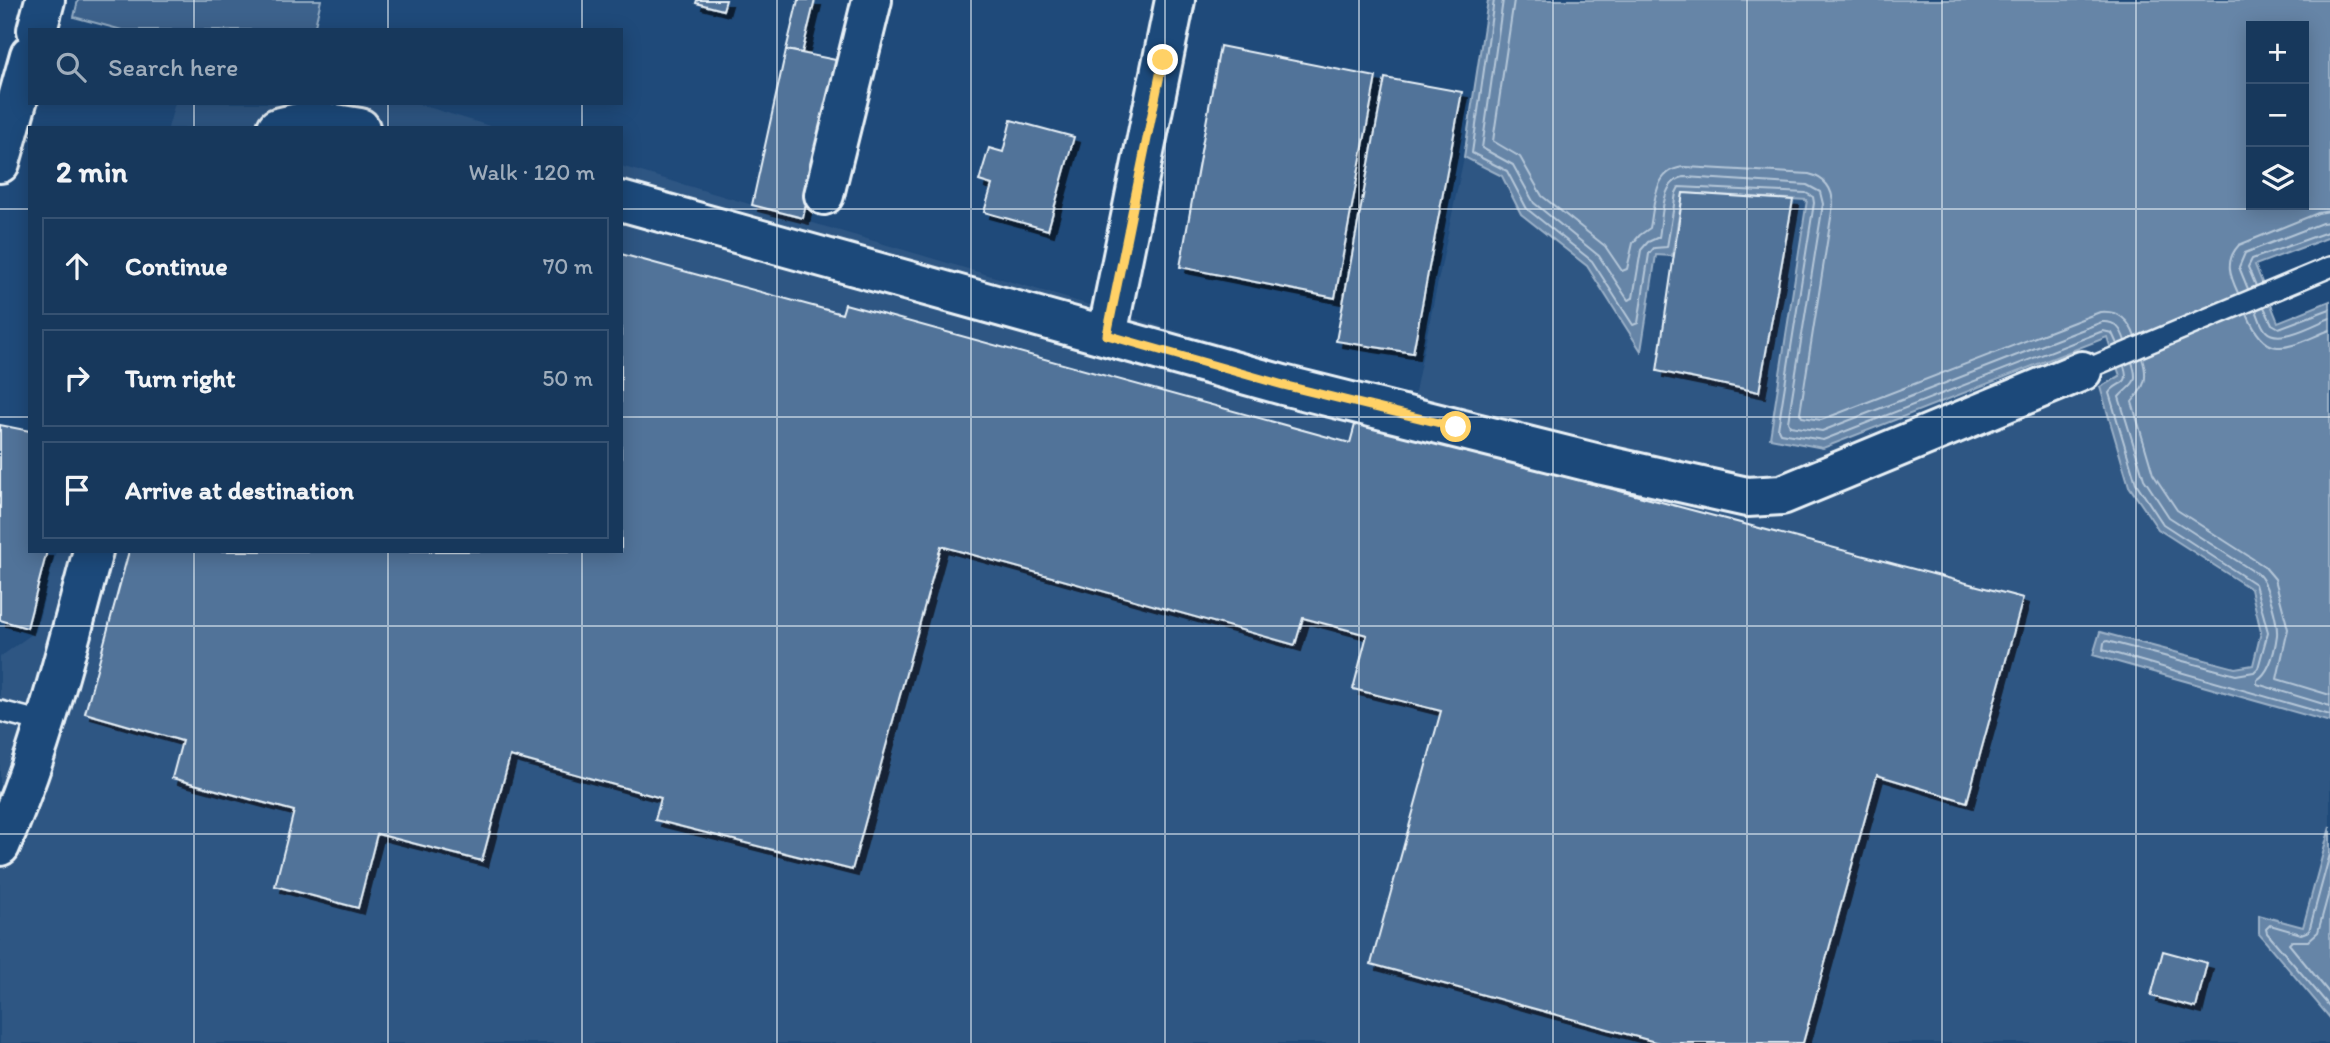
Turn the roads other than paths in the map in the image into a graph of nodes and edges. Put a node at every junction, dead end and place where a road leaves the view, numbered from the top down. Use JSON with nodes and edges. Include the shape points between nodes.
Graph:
{"nodes":[{"id":1,"x":45,"y":0,"type":"edge"},
{"id":2,"x":872,"y":0,"type":"edge"},
{"id":3,"x":1175,"y":0,"type":"edge"},
{"id":4,"x":38,"y":28,"type":"edge"},
{"id":5,"x":28,"y":62,"type":"edge"},
{"id":6,"x":286,"y":126,"type":"edge"},
{"id":7,"x":347,"y":126,"type":"edge"},
{"id":8,"x":0,"y":163,"type":"edge"},
{"id":9,"x":824,"y":195,"type":"dead end"},
{"id":10,"x":623,"y":202,"type":"edge"},
{"id":11,"x":2330,"y":267,"type":"edge"},
{"id":12,"x":1107,"y":335,"type":"junction"},
{"id":13,"x":2082,"y":371,"type":"joint"},
{"id":14,"x":92,"y":553,"type":"edge"},
{"id":15,"x":0,"y":711,"type":"edge"},
{"id":16,"x":47,"y":723,"type":"junction"},
{"id":17,"x":0,"y":846,"type":"edge"}],
"edges":[{"from":1,"to":4,"type":"street"},
{"from":2,"to":9,"type":"street"},
{"from":3,"to":12,"type":"street"},
{"from":5,"to":8,"type":"street"},
{"from":6,"to":7,"type":"street","via":[[311,120]]},
{"from":10,"to":12,"type":"street"},
{"from":11,"to":13,"type":"lane"},
{"from":12,"to":13,"type":"street","via":[[1283,385],[1747,497],[1782,495]]},
{"from":14,"to":16,"type":"street"},
{"from":15,"to":16,"type":"lane"},
{"from":16,"to":17,"type":"street"}]}
